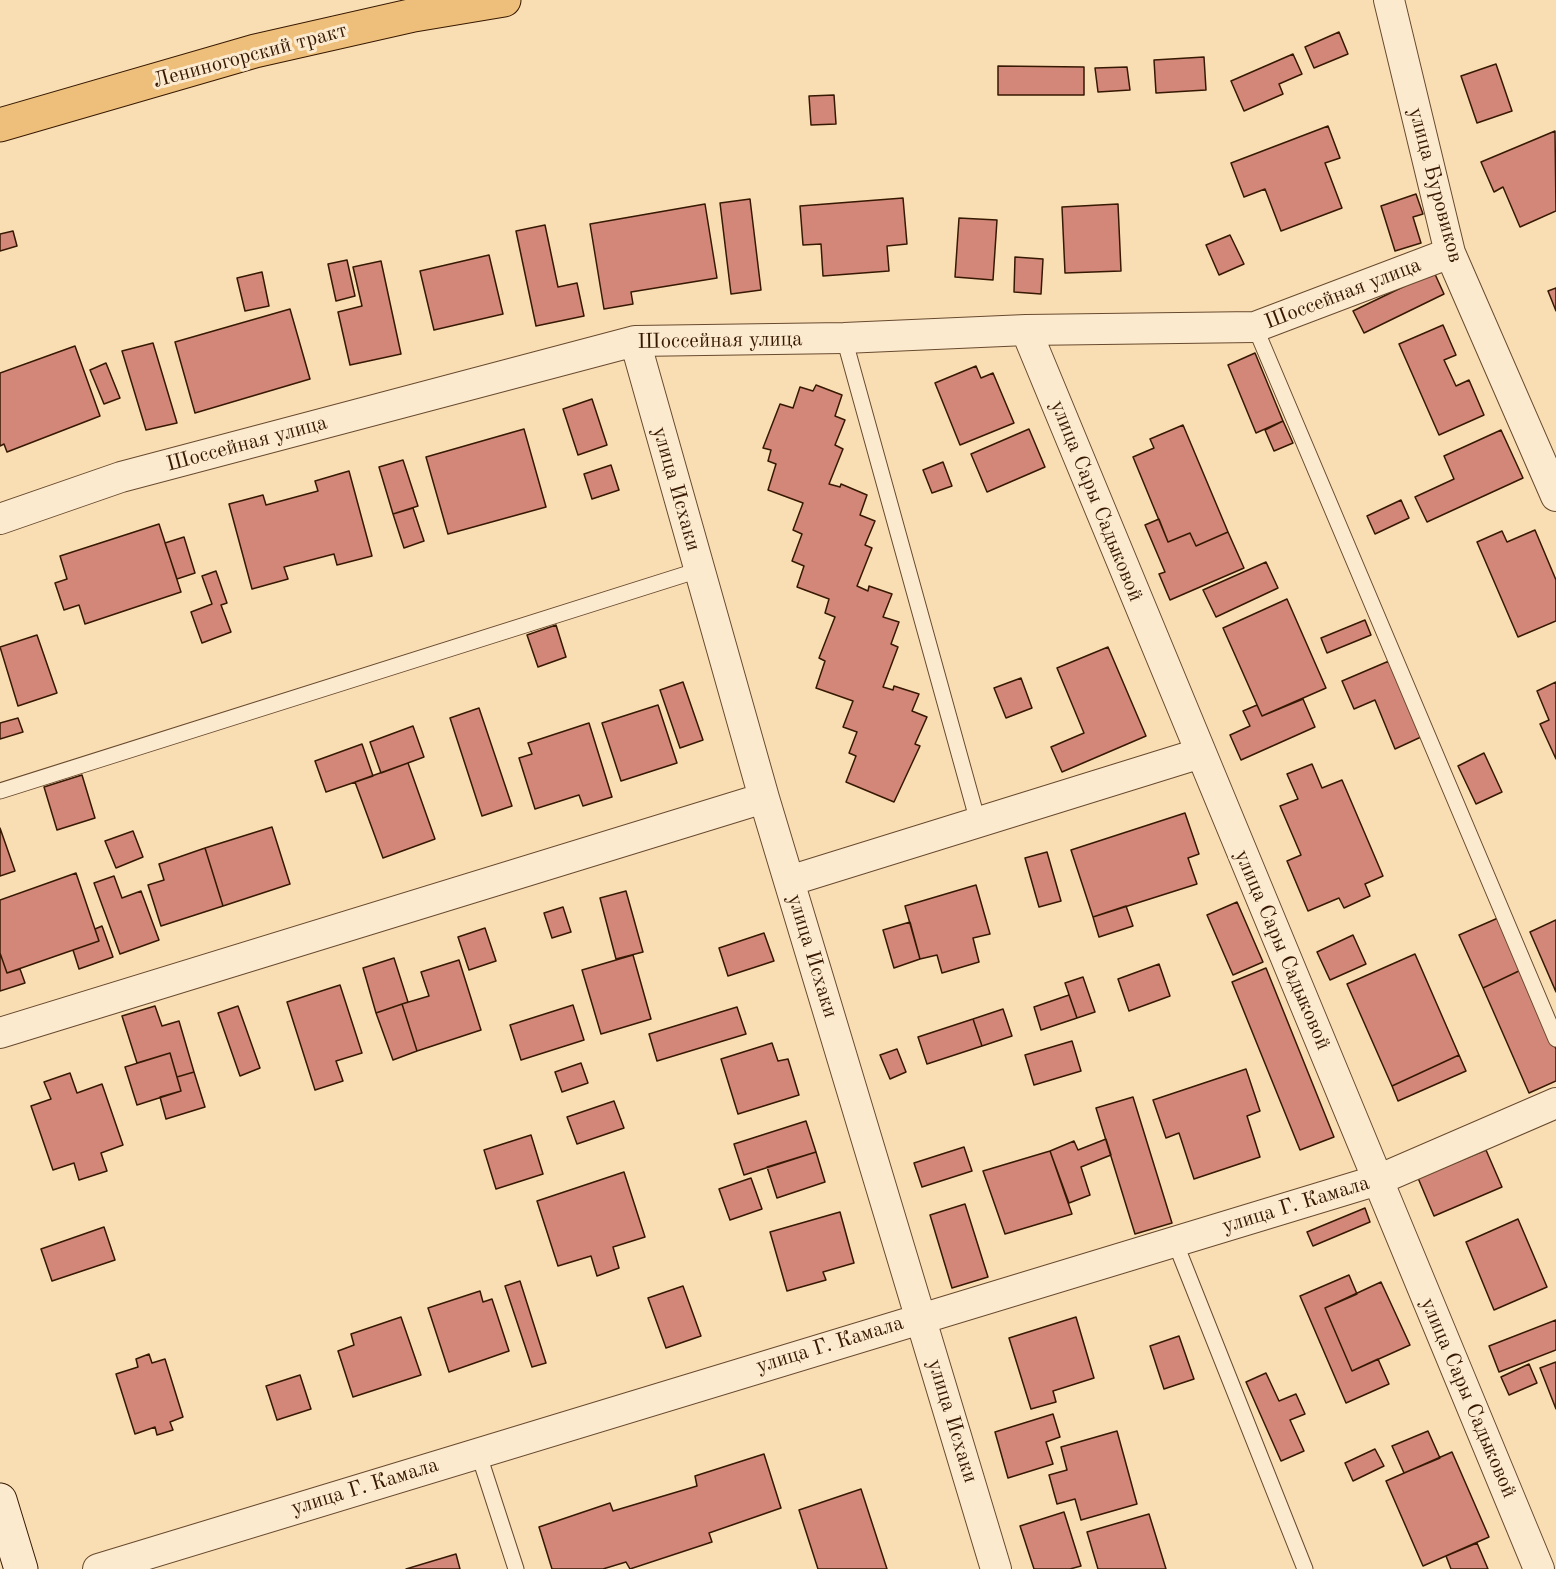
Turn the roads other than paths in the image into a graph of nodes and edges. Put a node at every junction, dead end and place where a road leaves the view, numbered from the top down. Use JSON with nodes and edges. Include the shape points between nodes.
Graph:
{"nodes":[{"id":1,"x":504,"y":0,"type":"edge"},
{"id":2,"x":1389,"y":0,"type":"edge"},
{"id":3,"x":0,"y":126,"type":"edge"},
{"id":4,"x":1450,"y":253,"type":"junction"},
{"id":5,"x":1255,"y":327,"type":"junction"},
{"id":6,"x":1026,"y":330,"type":"junction"},
{"id":7,"x":844,"y":338,"type":"junction"},
{"id":8,"x":634,"y":341,"type":"junction"},
{"id":9,"x":1556,"y":496,"type":"edge"},
{"id":10,"x":0,"y":519,"type":"edge"},
{"id":11,"x":699,"y":570,"type":"junction"},
{"id":12,"x":1201,"y":753,"type":"junction"},
{"id":13,"x":0,"y":791,"type":"edge"},
{"id":14,"x":764,"y":798,"type":"junction"},
{"id":15,"x":978,"y":822,"type":"junction"},
{"id":16,"x":789,"y":881,"type":"junction"},
{"id":17,"x":0,"y":1033,"type":"edge"},
{"id":18,"x":1556,"y":1039,"type":"edge"},
{"id":19,"x":1556,"y":1103,"type":"edge"},
{"id":20,"x":1378,"y":1180,"type":"junction"},
{"id":21,"x":1175,"y":1242,"type":"junction"},
{"id":22,"x":921,"y":1318,"type":"junction"},
{"id":23,"x":478,"y":1452,"type":"junction"},
{"id":24,"x":0,"y":1500,"type":"edge"},
{"id":25,"x":21,"y":1569,"type":"edge"},
{"id":26,"x":98,"y":1569,"type":"edge"},
{"id":27,"x":516,"y":1569,"type":"edge"},
{"id":28,"x":996,"y":1569,"type":"edge"},
{"id":29,"x":1305,"y":1569,"type":"edge"},
{"id":30,"x":1539,"y":1569,"type":"edge"}],
"edges":[{"from":1,"to":3,"type":"main road","name":"Лениногорский тракт","via":[[414,15],[255,51]]},
{"from":2,"to":4,"type":"street","name":"улица Буровиков"},
{"from":4,"to":5,"type":"street","name":"Шоссейная улица"},
{"from":4,"to":9,"type":"street","name":"улица Буровиков"},
{"from":5,"to":6,"type":"street","name":"Шоссейная улица"},
{"from":5,"to":18,"type":"lane"},
{"from":6,"to":7,"type":"street","name":"Шоссейная улица"},
{"from":6,"to":12,"type":"street","name":"улица Сары Садыковой"},
{"from":7,"to":8,"type":"street","name":"Шоссейная улица"},
{"from":7,"to":15,"type":"lane"},
{"from":8,"to":10,"type":"street","name":"Шоссейная улица","via":[[121,477]]},
{"from":8,"to":11,"type":"street","name":"улица Исхаки"},
{"from":11,"to":13,"type":"lane"},
{"from":11,"to":14,"type":"street","name":"улица Исхаки"},
{"from":12,"to":15,"type":"street"},
{"from":12,"to":20,"type":"street","name":"улица Сары Садыковой"},
{"from":14,"to":16,"type":"street","name":"улица Исхаки"},
{"from":14,"to":17,"type":"street"},
{"from":15,"to":16,"type":"street"},
{"from":16,"to":22,"type":"street","name":"улица Исхаки"},
{"from":19,"to":20,"type":"street","name":"улица Г. Камала"},
{"from":20,"to":21,"type":"street","name":"улица Г. Камала"},
{"from":20,"to":30,"type":"street","name":"улица Сары Садыковой"},
{"from":21,"to":22,"type":"street","name":"улица Г. Камала"},
{"from":21,"to":29,"type":"lane"},
{"from":22,"to":23,"type":"street","name":"улица Г. Камала"},
{"from":22,"to":28,"type":"street","name":"улица Исхаки"},
{"from":23,"to":26,"type":"street","name":"улица Г. Камала"},
{"from":23,"to":27,"type":"lane"},
{"from":24,"to":25,"type":"street"}]}
